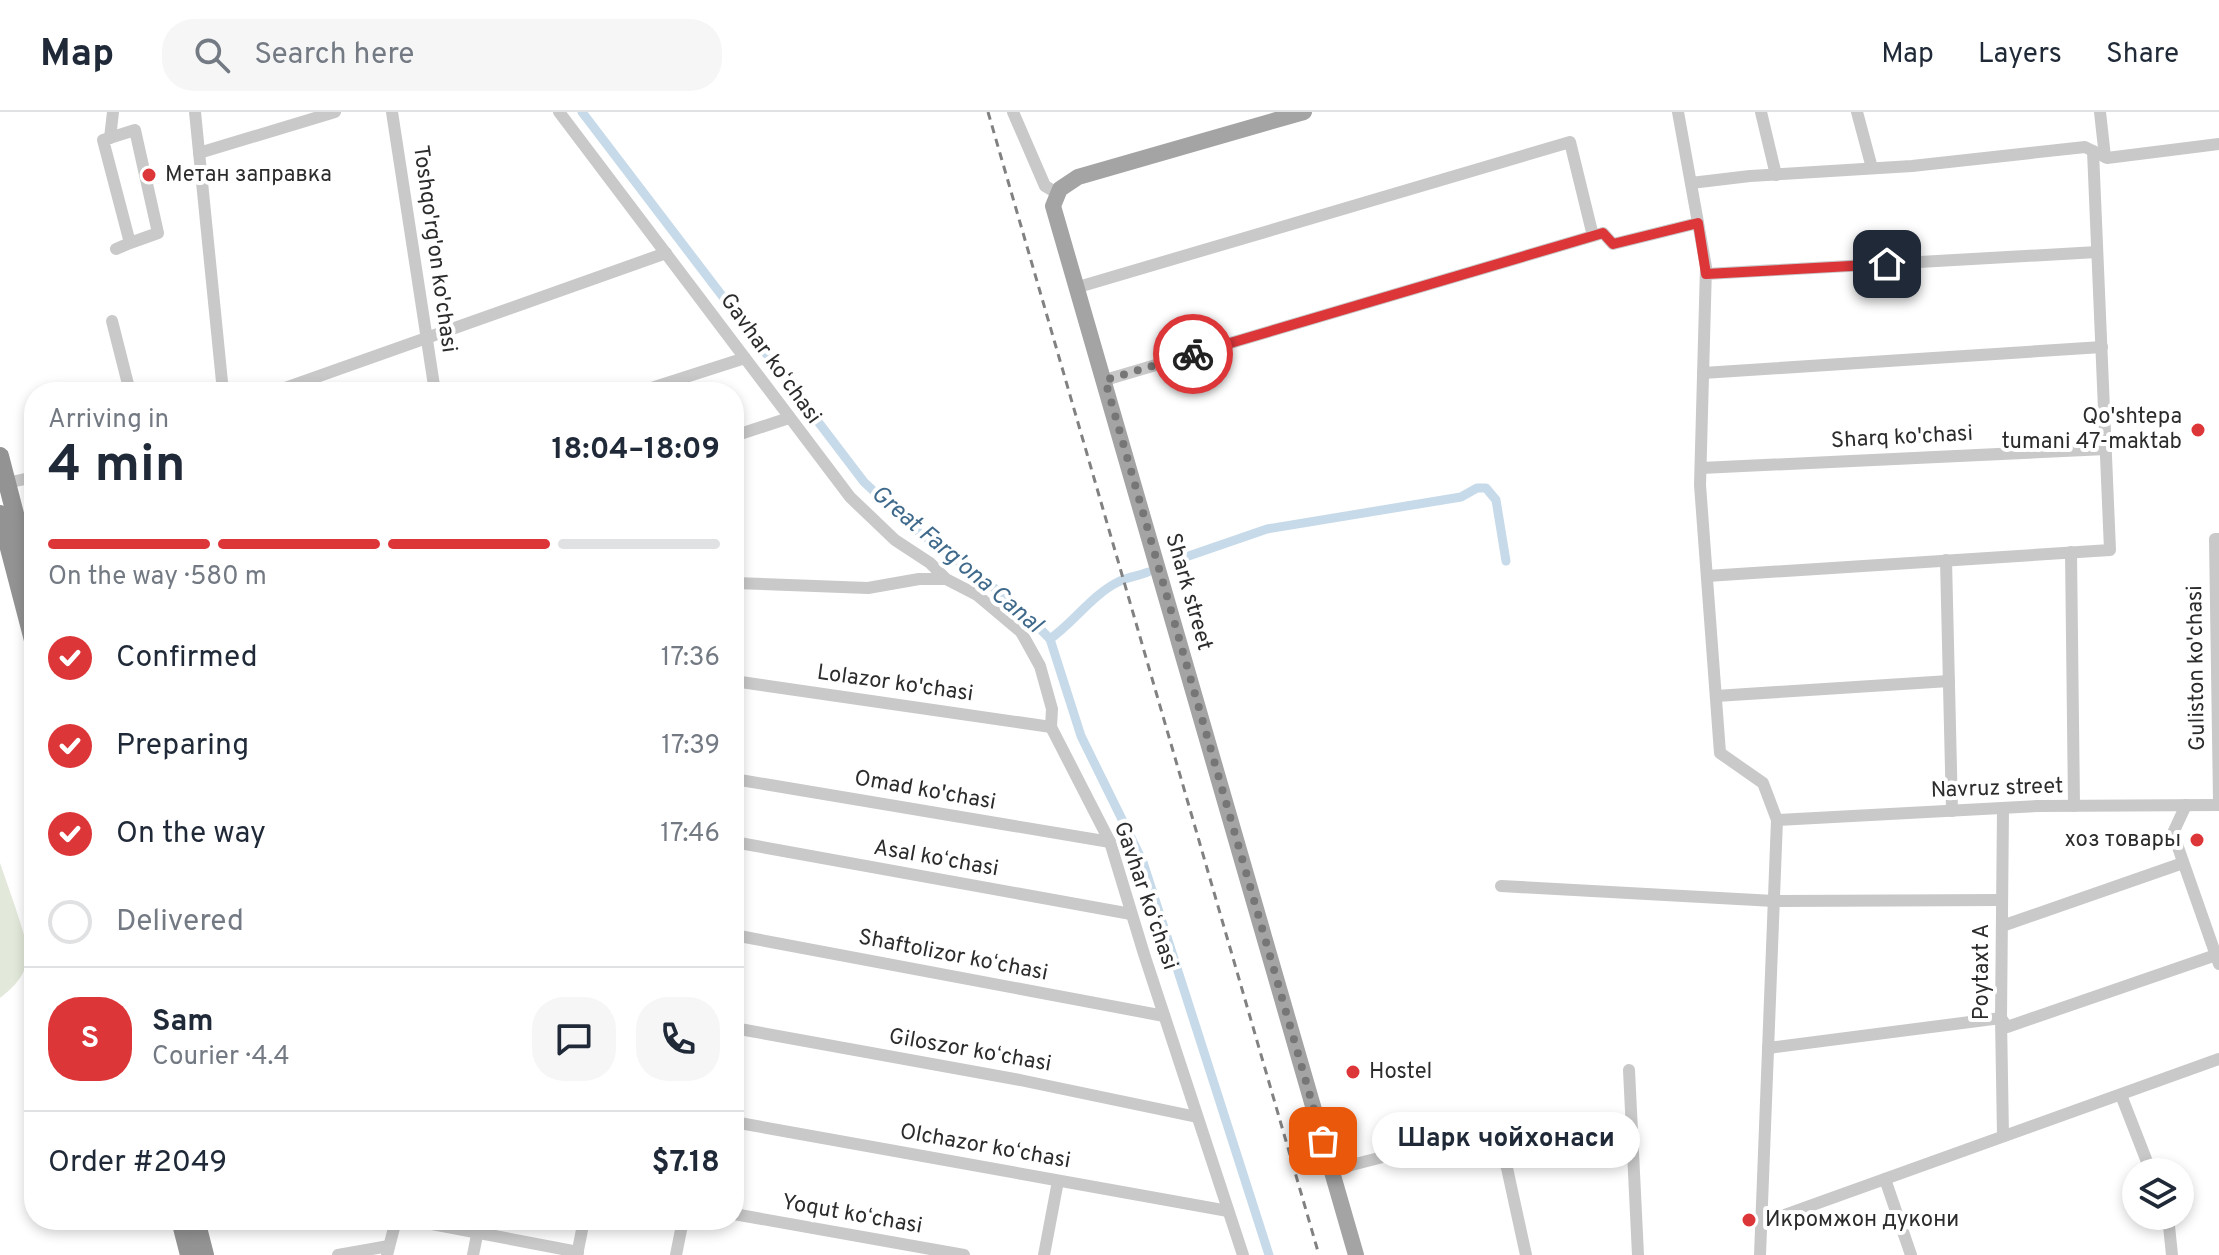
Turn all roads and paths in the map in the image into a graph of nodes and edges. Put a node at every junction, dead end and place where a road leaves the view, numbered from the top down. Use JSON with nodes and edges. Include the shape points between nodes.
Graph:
{"nodes":[{"id":1,"x":113,"y":112,"type":"edge"},
{"id":2,"x":195,"y":112,"type":"edge"},
{"id":3,"x":335,"y":112,"type":"edge"},
{"id":4,"x":392,"y":112,"type":"edge"},
{"id":5,"x":559,"y":112,"type":"edge"},
{"id":6,"x":1013,"y":112,"type":"edge"},
{"id":7,"x":1304,"y":112,"type":"edge"},
{"id":8,"x":1678,"y":112,"type":"edge"},
{"id":9,"x":1761,"y":112,"type":"edge"},
{"id":10,"x":1857,"y":112,"type":"edge"},
{"id":11,"x":2100,"y":112,"type":"edge"},
{"id":12,"x":110,"y":138,"type":"junction"},
{"id":13,"x":2219,"y":144,"type":"edge"},
{"id":14,"x":199,"y":153,"type":"junction"},
{"id":15,"x":2099,"y":154,"type":"junction"},
{"id":16,"x":1872,"y":168,"type":"junction"},
{"id":17,"x":1776,"y":175,"type":"junction"},
{"id":18,"x":1691,"y":183,"type":"junction"},
{"id":19,"x":1057,"y":193,"type":"junction"},
{"id":20,"x":1698,"y":223,"type":"junction"},
{"id":21,"x":1593,"y":236,"type":"junction"},
{"id":22,"x":130,"y":243,"type":"junction"},
{"id":23,"x":116,"y":249,"type":"dead end"},
{"id":24,"x":2097,"y":252,"type":"junction"},
{"id":25,"x":666,"y":253,"type":"junction"},
{"id":26,"x":1706,"y":274,"type":"junction"},
{"id":27,"x":1075,"y":288,"type":"junction"},
{"id":28,"x":112,"y":321,"type":"dead end"},
{"id":29,"x":427,"y":337,"type":"junction"},
{"id":30,"x":2102,"y":347,"type":"junction"},
{"id":31,"x":745,"y":358,"type":"junction"},
{"id":32,"x":1703,"y":373,"type":"junction"},
{"id":33,"x":1105,"y":380,"type":"junction"},
{"id":34,"x":127,"y":382,"type":"edge"},
{"id":35,"x":222,"y":382,"type":"edge"},
{"id":36,"x":302,"y":382,"type":"edge"},
{"id":37,"x":434,"y":382,"type":"edge"},
{"id":38,"x":670,"y":382,"type":"edge"},
{"id":39,"x":789,"y":418,"type":"junction"},
{"id":40,"x":744,"y":433,"type":"edge"},
{"id":41,"x":2106,"y":449,"type":"junction"},
{"id":42,"x":0,"y":456,"type":"edge"},
{"id":43,"x":1701,"y":468,"type":"junction"},
{"id":44,"x":24,"y":479,"type":"edge"},
{"id":45,"x":7,"y":483,"type":"junction"},
{"id":46,"x":0,"y":514,"type":"edge"},
{"id":47,"x":2219,"y":539,"type":"edge"},
{"id":48,"x":24,"y":548,"type":"edge"},
{"id":49,"x":2071,"y":552,"type":"junction"},
{"id":50,"x":1946,"y":560,"type":"junction"},
{"id":51,"x":1707,"y":576,"type":"junction"},
{"id":52,"x":946,"y":579,"type":"junction"},
{"id":53,"x":744,"y":583,"type":"edge"},
{"id":54,"x":24,"y":606,"type":"edge"},
{"id":55,"x":1949,"y":681,"type":"junction"},
{"id":56,"x":744,"y":682,"type":"edge"},
{"id":57,"x":1716,"y":696,"type":"junction"},
{"id":58,"x":1051,"y":727,"type":"junction"},
{"id":59,"x":744,"y":781,"type":"edge"},
{"id":60,"x":2219,"y":803,"type":"edge"},
{"id":61,"x":2186,"y":805,"type":"junction"},
{"id":62,"x":2074,"y":806,"type":"junction"},
{"id":63,"x":2003,"y":808,"type":"junction"},
{"id":64,"x":1952,"y":811,"type":"junction"},
{"id":65,"x":1777,"y":820,"type":"junction"},
{"id":66,"x":1110,"y":842,"type":"junction"},
{"id":67,"x":744,"y":844,"type":"edge"},
{"id":68,"x":2183,"y":863,"type":"junction"},
{"id":69,"x":1501,"y":886,"type":"dead end"},
{"id":70,"x":2002,"y":900,"type":"junction"},
{"id":71,"x":1774,"y":901,"type":"junction"},
{"id":72,"x":1131,"y":914,"type":"junction"},
{"id":73,"x":2002,"y":926,"type":"junction"},
{"id":74,"x":744,"y":937,"type":"edge"},
{"id":75,"x":2217,"y":959,"type":"edge"},
{"id":76,"x":1164,"y":1016,"type":"junction"},
{"id":77,"x":2001,"y":1018,"type":"junction"},
{"id":78,"x":744,"y":1030,"type":"edge"},
{"id":79,"x":1768,"y":1048,"type":"junction"},
{"id":80,"x":2219,"y":1059,"type":"edge"},
{"id":81,"x":1629,"y":1070,"type":"dead end"},
{"id":82,"x":2121,"y":1095,"type":"junction"},
{"id":83,"x":1197,"y":1117,"type":"junction"},
{"id":84,"x":744,"y":1124,"type":"edge"},
{"id":85,"x":2003,"y":1136,"type":"junction"},
{"id":86,"x":2146,"y":1158,"type":"edge"},
{"id":87,"x":1332,"y":1170,"type":"junction"},
{"id":88,"x":1885,"y":1179,"type":"junction"},
{"id":89,"x":1058,"y":1181,"type":"junction"},
{"id":90,"x":1228,"y":1211,"type":"junction"},
{"id":91,"x":744,"y":1216,"type":"edge"},
{"id":92,"x":1762,"y":1223,"type":"junction"},
{"id":93,"x":183,"y":1230,"type":"edge"},
{"id":94,"x":199,"y":1230,"type":"edge"},
{"id":95,"x":393,"y":1230,"type":"edge"},
{"id":96,"x":458,"y":1230,"type":"edge"},
{"id":97,"x":478,"y":1230,"type":"edge"},
{"id":98,"x":582,"y":1230,"type":"edge"},
{"id":99,"x":681,"y":1230,"type":"edge"},
{"id":100,"x":2169,"y":1230,"type":"edge"},
{"id":101,"x":477,"y":1234,"type":"junction"},
{"id":102,"x":388,"y":1250,"type":"edge"},
{"id":103,"x":577,"y":1253,"type":"edge"},
{"id":104,"x":189,"y":1255,"type":"edge"},
{"id":105,"x":205,"y":1255,"type":"edge"},
{"id":106,"x":338,"y":1255,"type":"edge"},
{"id":107,"x":473,"y":1255,"type":"edge"},
{"id":108,"x":676,"y":1255,"type":"edge"},
{"id":109,"x":964,"y":1255,"type":"edge"},
{"id":110,"x":1044,"y":1255,"type":"edge"},
{"id":111,"x":1243,"y":1255,"type":"edge"},
{"id":112,"x":1356,"y":1255,"type":"edge"},
{"id":113,"x":1526,"y":1255,"type":"edge"},
{"id":114,"x":1638,"y":1255,"type":"edge"},
{"id":115,"x":1760,"y":1255,"type":"edge"},
{"id":116,"x":1911,"y":1255,"type":"edge"},
{"id":117,"x":2172,"y":1255,"type":"edge"}],
"edges":[{"from":1,"to":12,"type":"street"},
{"from":2,"to":14,"type":"street"},
{"from":3,"to":14,"type":"street"},
{"from":4,"to":29,"type":"street","name":"Toshqo'rg'on ko'chasi"},
{"from":5,"to":25,"type":"street","name":"Gavhar koʻchasi"},
{"from":6,"to":19,"type":"street","via":[[1045,186]]},
{"from":7,"to":19,"type":"main road","via":[[1078,177]]},
{"from":8,"to":18,"type":"street"},
{"from":9,"to":17,"type":"street"},
{"from":10,"to":16,"type":"street"},
{"from":11,"to":15,"type":"street"},
{"from":12,"to":22,"type":"street","via":[[103,140]]},
{"from":12,"to":22,"type":"street","via":[[135,130],[158,233]]},
{"from":13,"to":15,"type":"street"},
{"from":14,"to":35,"type":"street"},
{"from":15,"to":16,"type":"street","via":[[2085,147]]},
{"from":15,"to":24,"type":"street"},
{"from":16,"to":17,"type":"street"},
{"from":17,"to":18,"type":"street"},
{"from":18,"to":20,"type":"street"},
{"from":19,"to":27,"type":"main road","name":"Shark street","via":[[1054,211]]},
{"from":20,"to":21,"type":"street","via":[[1613,244],[1603,233]]},
{"from":20,"to":26,"type":"street"},
{"from":21,"to":27,"type":"street","via":[[1570,142]]},
{"from":21,"to":33,"type":"street"},
{"from":22,"to":23,"type":"street"},
{"from":24,"to":26,"type":"street"},
{"from":24,"to":30,"type":"street"},
{"from":25,"to":29,"type":"street"},
{"from":25,"to":31,"type":"street","name":"Gavhar koʻchasi"},
{"from":26,"to":32,"type":"street"},
{"from":27,"to":33,"type":"main road","name":"Shark street"},
{"from":28,"to":34,"type":"street"},
{"from":29,"to":36,"type":"street"},
{"from":29,"to":37,"type":"street","name":"Toshqo'rg'on ko'chasi"},
{"from":30,"to":32,"type":"street"},
{"from":30,"to":41,"type":"street"},
{"from":31,"to":38,"type":"street"},
{"from":31,"to":39,"type":"street","name":"Gavhar koʻchasi"},
{"from":32,"to":43,"type":"street"},
{"from":33,"to":87,"type":"main road","name":"Shark street"},
{"from":39,"to":40,"type":"street"},
{"from":39,"to":52,"type":"street","name":"Gavhar koʻchasi","via":[[850,497]]},
{"from":41,"to":43,"type":"street","name":"Sharq ko'chasi"},
{"from":41,"to":49,"type":"street","via":[[2110,550]]},
{"from":42,"to":45,"type":"highway"},
{"from":43,"to":51,"type":"street"},
{"from":44,"to":45,"type":"street"},
{"from":45,"to":48,"type":"highway"},
{"from":46,"to":54,"type":"highway"},
{"from":47,"to":60,"type":"street","name":"Guliston ko'chasi"},
{"from":49,"to":50,"type":"street"},
{"from":49,"to":62,"type":"street"},
{"from":50,"to":51,"type":"street"},
{"from":50,"to":55,"type":"street"},
{"from":51,"to":57,"type":"street"},
{"from":52,"to":53,"type":"street","via":[[868,588]]},
{"from":52,"to":58,"type":"street","name":"Gavhar koʻchasi","via":[[977,595],[1021,632],[1040,666],[1052,709]]},
{"from":55,"to":57,"type":"street"},
{"from":55,"to":64,"type":"street"},
{"from":56,"to":58,"type":"street","name":"Lolazor ko'chasi"},
{"from":57,"to":65,"type":"street","via":[[1720,753],[1763,783]]},
{"from":58,"to":66,"type":"street","name":"Gavhar koʻchasi"},
{"from":59,"to":66,"type":"street","name":"Omad ko'chasi"},
{"from":60,"to":61,"type":"street","name":"Navruz street"},
{"from":61,"to":62,"type":"street","name":"Navruz street"},
{"from":61,"to":68,"type":"street","via":[[2173,833]]},
{"from":62,"to":63,"type":"street","name":"Navruz street"},
{"from":63,"to":64,"type":"street","name":"Navruz street"},
{"from":63,"to":70,"type":"street","name":"Poytaxt A"},
{"from":64,"to":65,"type":"street","name":"Navruz street"},
{"from":65,"to":71,"type":"street"},
{"from":66,"to":72,"type":"street","name":"Gavhar koʻchasi"},
{"from":67,"to":72,"type":"street","name":"Asal koʻchasi"},
{"from":68,"to":73,"type":"street"},
{"from":68,"to":75,"type":"street"},
{"from":69,"to":71,"type":"street"},
{"from":70,"to":71,"type":"street"},
{"from":70,"to":73,"type":"street","name":"Poytaxt A"},
{"from":71,"to":79,"type":"street"},
{"from":72,"to":76,"type":"street","name":"Gavhar koʻchasi"},
{"from":73,"to":77,"type":"street","name":"Poytaxt A"},
{"from":74,"to":76,"type":"street","name":"Shaftolizor koʻchasi"},
{"from":75,"to":77,"type":"street","via":[[2007,1027]]},
{"from":76,"to":83,"type":"street","name":"Gavhar koʻchasi"},
{"from":77,"to":79,"type":"street"},
{"from":77,"to":85,"type":"street","name":"Poytaxt A"},
{"from":78,"to":83,"type":"street","name":"Giloszor koʻchasi"},
{"from":79,"to":92,"type":"street"},
{"from":80,"to":82,"type":"street"},
{"from":81,"to":114,"type":"street"},
{"from":82,"to":85,"type":"street"},
{"from":82,"to":86,"type":"street"},
{"from":83,"to":90,"type":"street","name":"Gavhar koʻchasi"},
{"from":84,"to":89,"type":"street","name":"Olchazor koʻchasi"},
{"from":85,"to":88,"type":"street"},
{"from":87,"to":112,"type":"main road","name":"Shark street"},
{"from":87,"to":113,"type":"street","via":[[1492,1129],[1507,1168]]},
{"from":88,"to":92,"type":"street"},
{"from":88,"to":116,"type":"street"},
{"from":89,"to":90,"type":"street","name":"Olchazor koʻchasi"},
{"from":89,"to":110,"type":"street"},
{"from":90,"to":111,"type":"street","name":"Gavhar koʻchasi"},
{"from":91,"to":109,"type":"street","name":"Yoqut koʻchasi"},
{"from":92,"to":115,"type":"street"},
{"from":93,"to":104,"type":"highway"},
{"from":94,"to":105,"type":"highway"},
{"from":95,"to":102,"type":"street"},
{"from":96,"to":101,"type":"street"},
{"from":97,"to":101,"type":"street"},
{"from":98,"to":103,"type":"street"},
{"from":99,"to":108,"type":"street"},
{"from":100,"to":117,"type":"street"},
{"from":101,"to":103,"type":"street"},
{"from":101,"to":107,"type":"street"},
{"from":102,"to":106,"type":"street"}]}
